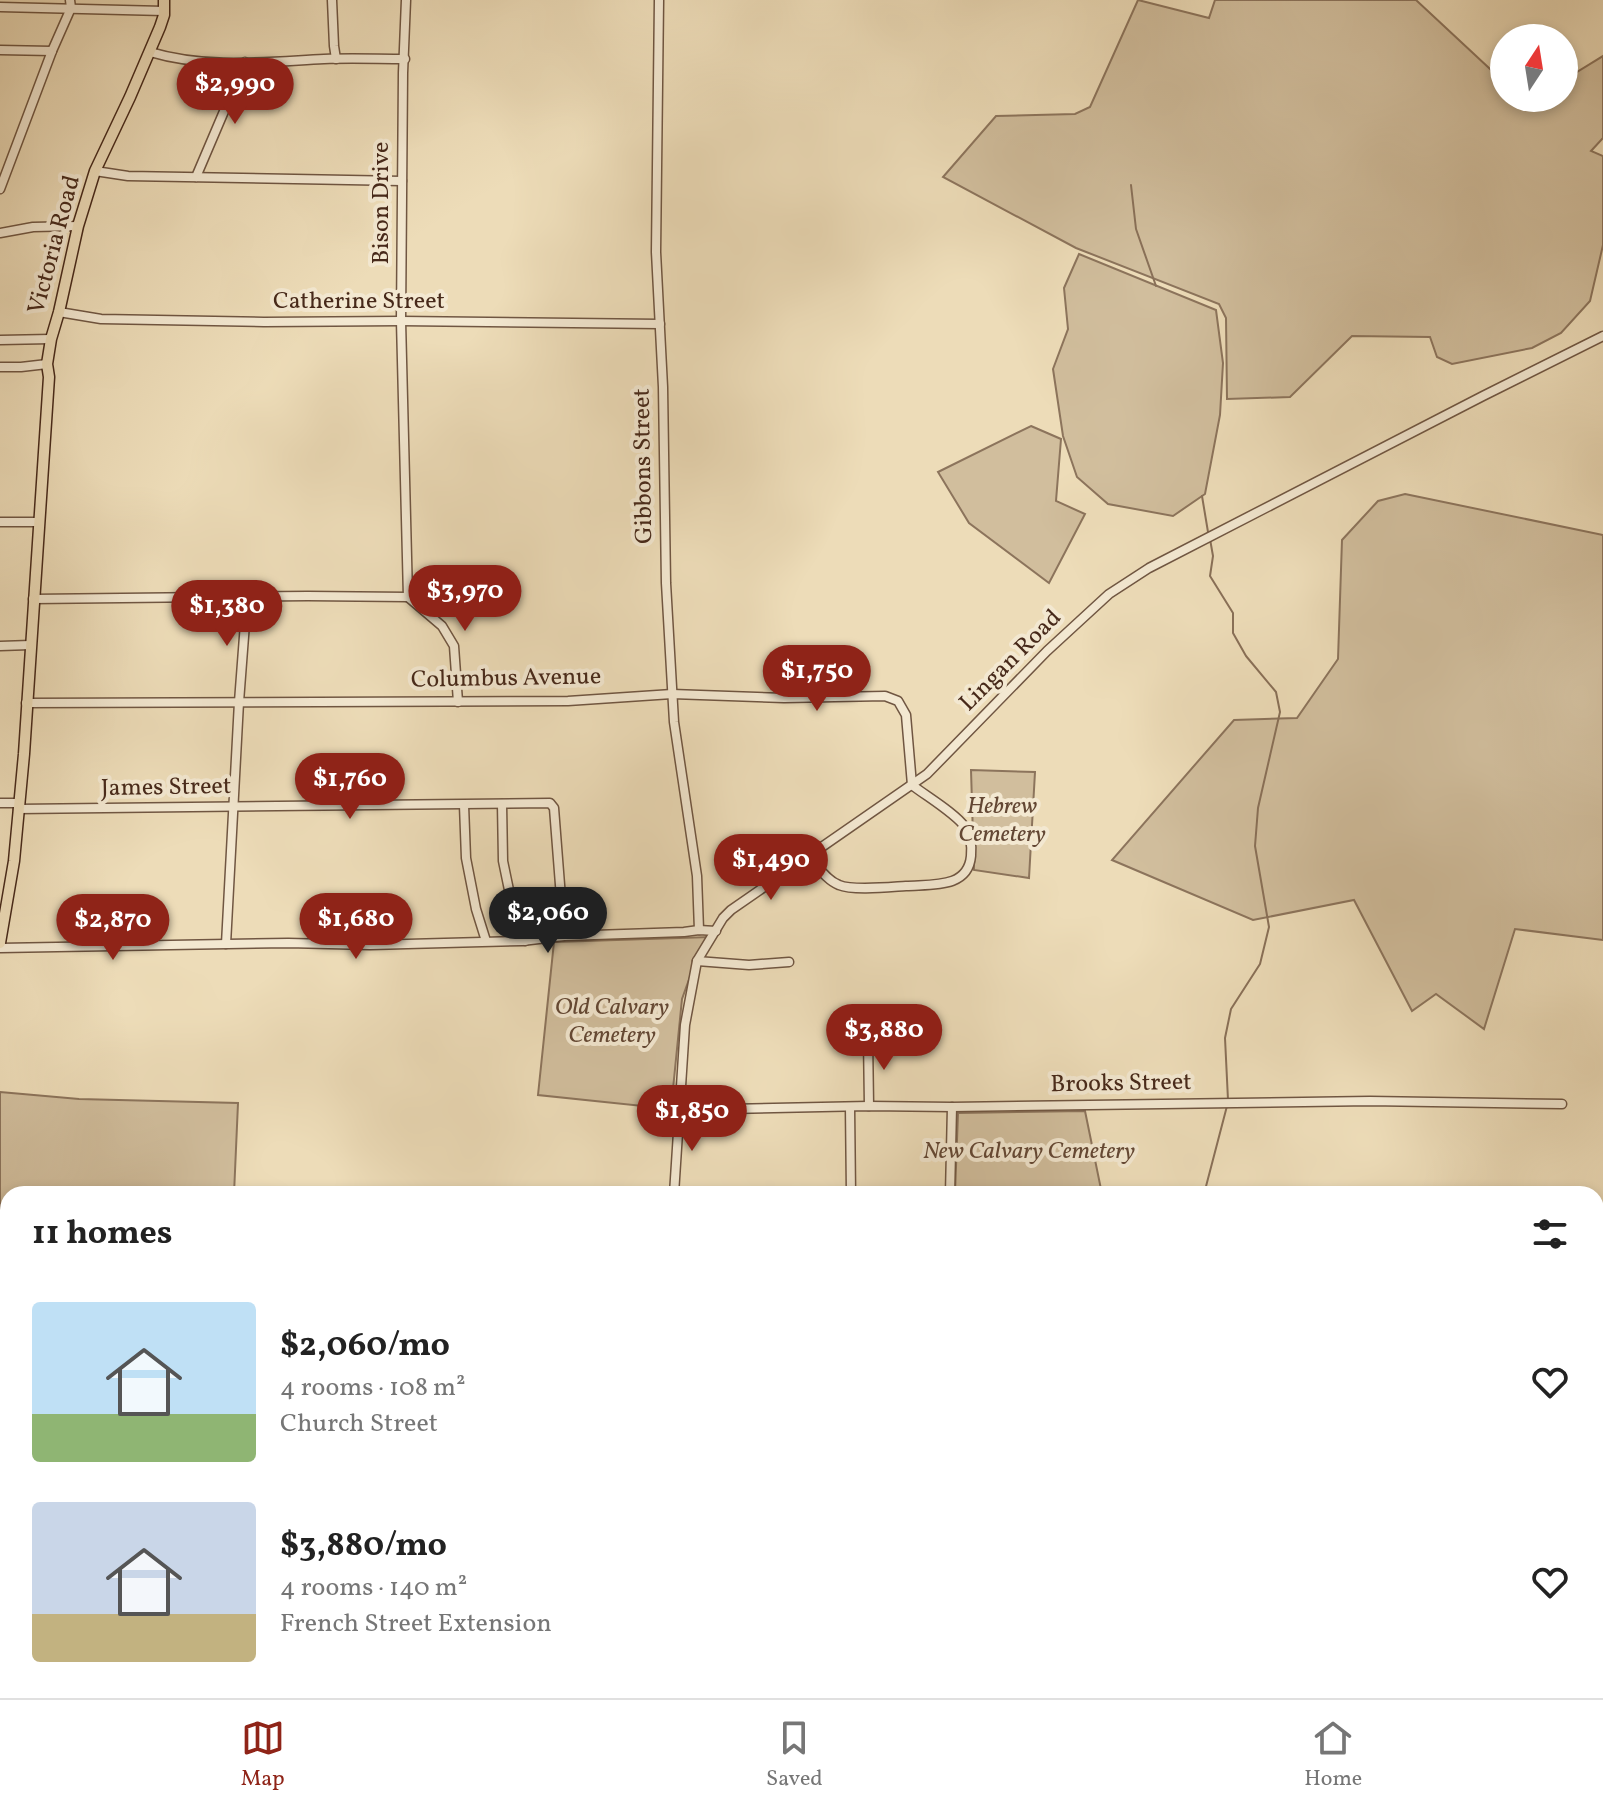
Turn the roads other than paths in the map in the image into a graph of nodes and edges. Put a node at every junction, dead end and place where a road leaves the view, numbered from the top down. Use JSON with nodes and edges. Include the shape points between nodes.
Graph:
{"nodes":[{"id":1,"x":332,"y":0,"type":"edge"},
{"id":2,"x":406,"y":0,"type":"edge"},
{"id":3,"x":659,"y":0,"type":"edge"},
{"id":4,"x":71,"y":4,"type":"edge"},
{"id":5,"x":164,"y":6,"type":"edge"},
{"id":6,"x":0,"y":7,"type":"edge"},
{"id":7,"x":0,"y":50,"type":"edge"},
{"id":8,"x":52,"y":51,"type":"junction"},
{"id":9,"x":150,"y":52,"type":"junction"},
{"id":10,"x":336,"y":59,"type":"junction"},
{"id":11,"x":405,"y":59,"type":"junction"},
{"id":12,"x":245,"y":62,"type":"junction"},
{"id":13,"x":95,"y":171,"type":"junction"},
{"id":14,"x":196,"y":177,"type":"junction"},
{"id":15,"x":402,"y":181,"type":"junction"},
{"id":16,"x":0,"y":189,"type":"edge"},
{"id":17,"x":78,"y":226,"type":"junction"},
{"id":18,"x":0,"y":233,"type":"edge"},
{"id":19,"x":59,"y":312,"type":"junction"},
{"id":20,"x":401,"y":321,"type":"junction"},
{"id":21,"x":660,"y":324,"type":"junction"},
{"id":22,"x":1603,"y":336,"type":"edge"},
{"id":23,"x":51,"y":339,"type":"junction"},
{"id":24,"x":0,"y":340,"type":"edge"},
{"id":25,"x":47,"y":364,"type":"junction"},
{"id":26,"x":0,"y":367,"type":"edge"},
{"id":27,"x":0,"y":522,"type":"edge"},
{"id":28,"x":38,"y":522,"type":"junction"},
{"id":29,"x":247,"y":597,"type":"junction"},
{"id":30,"x":408,"y":597,"type":"junction"},
{"id":31,"x":33,"y":599,"type":"junction"},
{"id":32,"x":30,"y":645,"type":"junction"},
{"id":33,"x":0,"y":646,"type":"edge"},
{"id":34,"x":672,"y":694,"type":"junction"},
{"id":35,"x":239,"y":702,"type":"junction"},
{"id":36,"x":458,"y":702,"type":"junction"},
{"id":37,"x":26,"y":703,"type":"junction"},
{"id":38,"x":912,"y":785,"type":"junction"},
{"id":39,"x":0,"y":803,"type":"edge"},
{"id":40,"x":502,"y":804,"type":"junction"},
{"id":41,"x":464,"y":805,"type":"junction"},
{"id":42,"x":18,"y":806,"type":"junction"},
{"id":43,"x":234,"y":807,"type":"junction"},
{"id":44,"x":808,"y":856,"type":"junction"},
{"id":45,"x":699,"y":930,"type":"junction"},
{"id":46,"x":716,"y":931,"type":"junction"},
{"id":47,"x":564,"y":936,"type":"junction"},
{"id":48,"x":486,"y":941,"type":"junction"},
{"id":49,"x":525,"y":941,"type":"junction"},
{"id":50,"x":226,"y":944,"type":"junction"},
{"id":51,"x":0,"y":946,"type":"edge"},
{"id":52,"x":697,"y":961,"type":"junction"},
{"id":53,"x":789,"y":962,"type":"dead end"},
{"id":54,"x":868,"y":1038,"type":"dead end"},
{"id":55,"x":1562,"y":1104,"type":"dead end"},
{"id":56,"x":869,"y":1106,"type":"junction"},
{"id":57,"x":850,"y":1107,"type":"junction"},
{"id":58,"x":952,"y":1107,"type":"junction"},
{"id":59,"x":680,"y":1110,"type":"junction"},
{"id":60,"x":675,"y":1186,"type":"edge"},
{"id":61,"x":851,"y":1186,"type":"edge"},
{"id":62,"x":950,"y":1186,"type":"edge"}],
"edges":[{"from":1,"to":10,"type":"street"},
{"from":2,"to":11,"type":"street","name":"Bison Drive"},
{"from":3,"to":21,"type":"street","name":"Gibbons Street"},
{"from":4,"to":5,"type":"street"},
{"from":4,"to":6,"type":"street"},
{"from":4,"to":8,"type":"street"},
{"from":5,"to":9,"type":"main road","name":"Victoria Road"},
{"from":7,"to":8,"type":"street"},
{"from":8,"to":16,"type":"street"},
{"from":9,"to":12,"type":"street","via":[[205,63]]},
{"from":9,"to":13,"type":"main road","name":"Victoria Road"},
{"from":10,"to":11,"type":"street"},
{"from":10,"to":12,"type":"street"},
{"from":11,"to":15,"type":"street","name":"Bison Drive"},
{"from":12,"to":14,"type":"street"},
{"from":13,"to":14,"type":"street"},
{"from":13,"to":17,"type":"main road","name":"Victoria Road"},
{"from":14,"to":15,"type":"street"},
{"from":15,"to":20,"type":"street","name":"Bison Drive"},
{"from":17,"to":18,"type":"street"},
{"from":17,"to":19,"type":"main road","name":"Victoria Road"},
{"from":19,"to":20,"type":"street","name":"Catherine Street","via":[[101,319]]},
{"from":19,"to":23,"type":"main road","name":"Victoria Road"},
{"from":20,"to":21,"type":"street","name":"Catherine Street"},
{"from":20,"to":30,"type":"street","name":"Bison Drive"},
{"from":21,"to":34,"type":"street","name":"Gibbons Street"},
{"from":22,"to":38,"type":"street","name":"Lingan Road","via":[[1126,581]]},
{"from":23,"to":24,"type":"street"},
{"from":23,"to":25,"type":"main road","name":"Victoria Road"},
{"from":25,"to":26,"type":"street"},
{"from":25,"to":28,"type":"main road","name":"Victoria Road"},
{"from":27,"to":28,"type":"street"},
{"from":28,"to":31,"type":"main road","name":"Victoria Road"},
{"from":29,"to":30,"type":"street"},
{"from":29,"to":31,"type":"street"},
{"from":29,"to":35,"type":"street"},
{"from":30,"to":36,"type":"street","via":[[442,626],[454,646]]},
{"from":31,"to":32,"type":"main road","name":"Victoria Road"},
{"from":32,"to":33,"type":"street"},
{"from":32,"to":37,"type":"main road","name":"Victoria Road"},
{"from":34,"to":36,"type":"street","name":"Columbus Avenue"},
{"from":34,"to":38,"type":"street","name":"Columbus Avenue","via":[[892,698],[906,715]]},
{"from":34,"to":45,"type":"street","name":"Gibbons Street","via":[[697,876]]},
{"from":35,"to":36,"type":"street","name":"Columbus Avenue"},
{"from":35,"to":37,"type":"street","name":"Columbus Avenue"},
{"from":35,"to":43,"type":"street"},
{"from":37,"to":42,"type":"main road","name":"Victoria Road"},
{"from":38,"to":44,"type":"street","name":"Lingan Road"},
{"from":38,"to":44,"type":"street","via":[[967,830],[971,857],[963,877],[931,884],[847,887],[832,881]]},
{"from":39,"to":42,"type":"street","name":"James Street"},
{"from":40,"to":41,"type":"street","name":"James Street"},
{"from":40,"to":47,"type":"street","name":"James Street","via":[[553,805]]},
{"from":40,"to":49,"type":"street","via":[[503,861]]},
{"from":41,"to":43,"type":"street","name":"James Street"},
{"from":41,"to":48,"type":"street","via":[[466,858]]},
{"from":42,"to":43,"type":"street","name":"James Street"},
{"from":42,"to":51,"type":"main road","name":"Victoria Road"},
{"from":43,"to":50,"type":"street"},
{"from":44,"to":46,"type":"street","name":"Lingan Road","via":[[731,910]]},
{"from":45,"to":46,"type":"street"},
{"from":45,"to":47,"type":"street"},
{"from":46,"to":52,"type":"street","name":"Lingan Road"},
{"from":47,"to":49,"type":"street"},
{"from":48,"to":49,"type":"street"},
{"from":48,"to":50,"type":"street"},
{"from":50,"to":51,"type":"street"},
{"from":52,"to":53,"type":"street"},
{"from":52,"to":59,"type":"street","name":"Lingan Road","via":[[685,1025]]},
{"from":54,"to":56,"type":"street"},
{"from":55,"to":58,"type":"street","name":"Brooks Street"},
{"from":56,"to":57,"type":"street","name":"Brooks Street"},
{"from":56,"to":58,"type":"street","name":"Brooks Street"},
{"from":57,"to":59,"type":"street","name":"Brooks Street"},
{"from":57,"to":61,"type":"street"},
{"from":58,"to":62,"type":"street"},
{"from":59,"to":60,"type":"street","name":"Lingan Road"}]}
